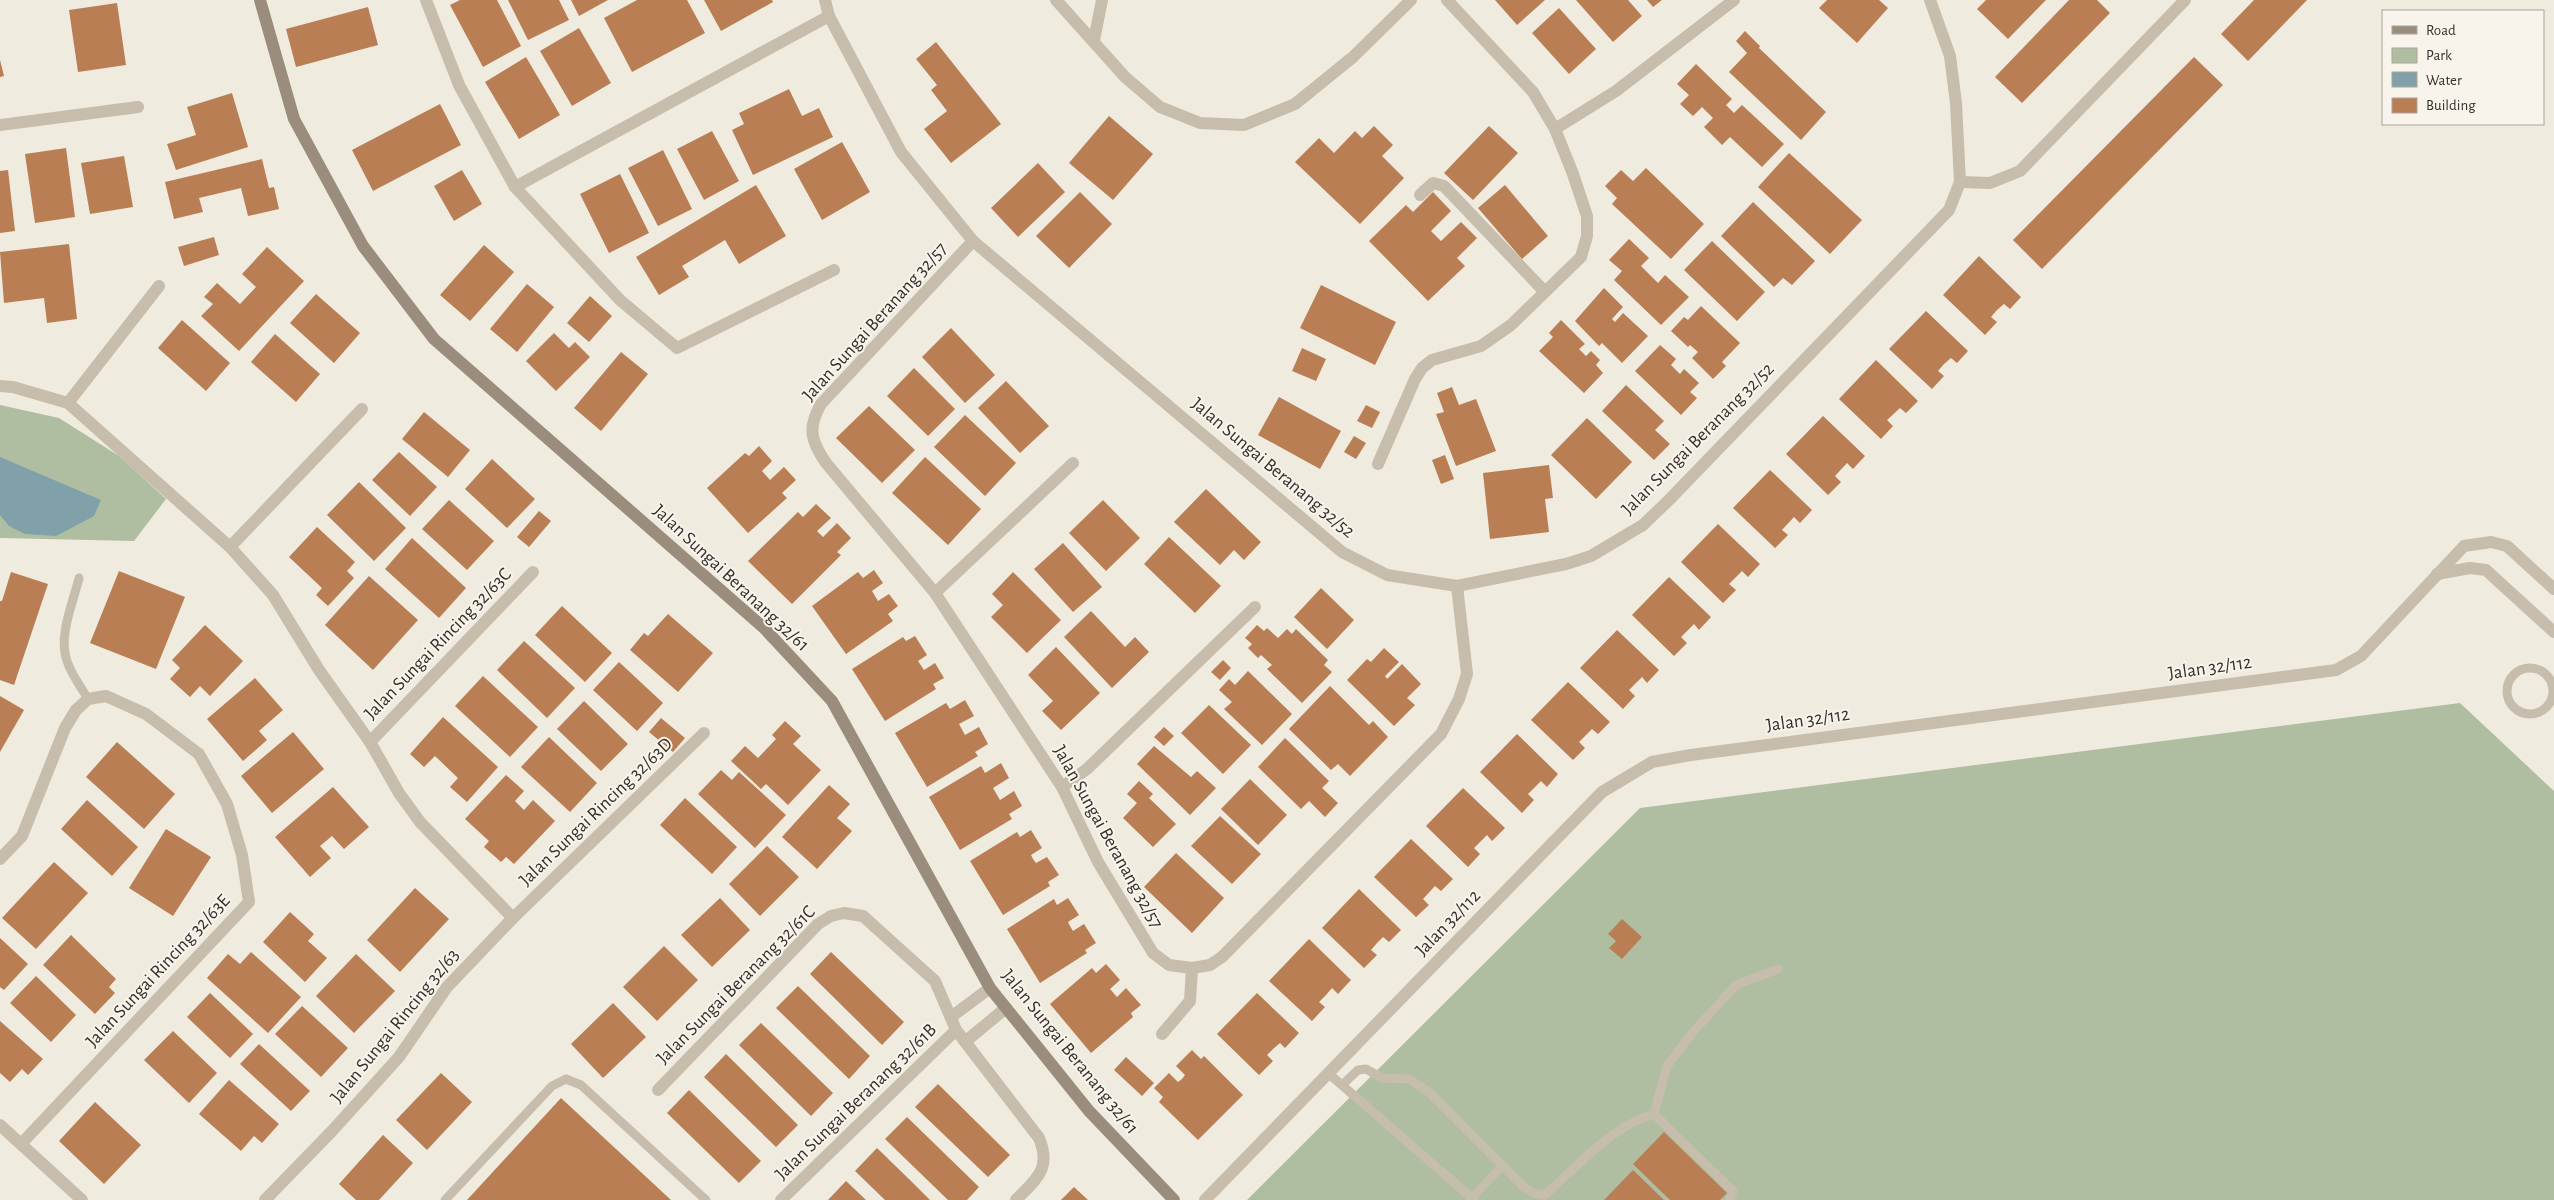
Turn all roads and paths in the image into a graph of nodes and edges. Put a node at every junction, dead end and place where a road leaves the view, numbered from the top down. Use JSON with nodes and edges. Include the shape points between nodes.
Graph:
{"nodes":[{"id":1,"x":260,"y":0,"type":"edge"},
{"id":2,"x":426,"y":0,"type":"edge"},
{"id":3,"x":825,"y":0,"type":"edge"},
{"id":4,"x":1056,"y":0,"type":"edge"},
{"id":5,"x":1102,"y":0,"type":"edge"},
{"id":6,"x":1411,"y":0,"type":"edge"},
{"id":7,"x":1447,"y":0,"type":"edge"},
{"id":8,"x":1734,"y":0,"type":"edge"},
{"id":9,"x":1930,"y":0,"type":"edge"},
{"id":10,"x":2185,"y":0,"type":"edge"},
{"id":11,"x":828,"y":16,"type":"junction"},
{"id":12,"x":1094,"y":40,"type":"junction"},
{"id":13,"x":138,"y":107,"type":"dead end"},
{"id":14,"x":0,"y":125,"type":"edge"},
{"id":15,"x":1555,"y":129,"type":"junction"},
{"id":16,"x":1960,"y":182,"type":"junction"},
{"id":17,"x":515,"y":187,"type":"junction"},
{"id":18,"x":1420,"y":195,"type":"dead end"},
{"id":19,"x":974,"y":240,"type":"junction"},
{"id":20,"x":834,"y":270,"type":"dead end"},
{"id":21,"x":159,"y":286,"type":"dead end"},
{"id":22,"x":1545,"y":292,"type":"junction"},
{"id":23,"x":0,"y":386,"type":"edge"},
{"id":24,"x":68,"y":403,"type":"junction"},
{"id":25,"x":362,"y":408,"type":"dead end"},
{"id":26,"x":1073,"y":463,"type":"dead end"},
{"id":27,"x":1378,"y":464,"type":"dead end"},
{"id":28,"x":230,"y":547,"type":"junction"},
{"id":29,"x":533,"y":572,"type":"dead end"},
{"id":30,"x":2437,"y":574,"type":"junction"},
{"id":31,"x":79,"y":578,"type":"dead end"},
{"id":32,"x":1457,"y":586,"type":"junction"},
{"id":33,"x":2554,"y":589,"type":"edge"},
{"id":34,"x":935,"y":593,"type":"junction"},
{"id":35,"x":1255,"y":607,"type":"dead end"},
{"id":36,"x":2554,"y":632,"type":"edge"},
{"id":37,"x":2554,"y":686,"type":"edge"},
{"id":38,"x":88,"y":699,"type":"junction"},
{"id":39,"x":704,"y":733,"type":"dead end"},
{"id":40,"x":370,"y":742,"type":"junction"},
{"id":41,"x":1062,"y":786,"type":"junction"},
{"id":42,"x":0,"y":859,"type":"edge"},
{"id":43,"x":513,"y":918,"type":"junction"},
{"id":44,"x":1192,"y":968,"type":"junction"},
{"id":45,"x":1778,"y":969,"type":"dead end"},
{"id":46,"x":990,"y":988,"type":"junction"},
{"id":47,"x":1006,"y":1008,"type":"junction"},
{"id":48,"x":951,"y":1017,"type":"junction"},
{"id":49,"x":956,"y":1030,"type":"junction"},
{"id":50,"x":1162,"y":1034,"type":"dead end"},
{"id":51,"x":966,"y":1041,"type":"junction"},
{"id":52,"x":1328,"y":1073,"type":"junction"},
{"id":53,"x":1342,"y":1086,"type":"junction"},
{"id":54,"x":658,"y":1090,"type":"dead end"},
{"id":55,"x":1654,"y":1114,"type":"junction"},
{"id":56,"x":0,"y":1125,"type":"edge"},
{"id":57,"x":21,"y":1144,"type":"junction"},
{"id":58,"x":1502,"y":1166,"type":"junction"},
{"id":59,"x":1546,"y":1198,"type":"edge"},
{"id":60,"x":1471,"y":1199,"type":"edge"},
{"id":61,"x":82,"y":1200,"type":"edge"},
{"id":62,"x":265,"y":1200,"type":"edge"},
{"id":63,"x":445,"y":1200,"type":"edge"},
{"id":64,"x":706,"y":1200,"type":"edge"},
{"id":65,"x":781,"y":1200,"type":"edge"},
{"id":66,"x":1016,"y":1200,"type":"edge"},
{"id":67,"x":1174,"y":1200,"type":"edge"},
{"id":68,"x":1205,"y":1200,"type":"edge"},
{"id":69,"x":1730,"y":1200,"type":"edge"}],
"edges":[{"from":1,"to":46,"type":"street","name":"Jalan Sungai Beranang 32/61","via":[[294,119],[363,246],[434,339],[764,628],[832,701]]},
{"from":2,"to":17,"type":"street","via":[[459,85]]},
{"from":3,"to":11,"type":"street","name":"Jalan Sungai Beranang 32/52"},
{"from":4,"to":12,"type":"street"},
{"from":5,"to":12,"type":"street"},
{"from":6,"to":12,"type":"street","via":[[1353,57],[1295,104],[1244,125],[1200,123],[1160,107],[1125,77]]},
{"from":7,"to":15,"type":"street","via":[[1533,92]]},
{"from":8,"to":15,"type":"street","via":[[1616,91]]},
{"from":9,"to":16,"type":"street","name":"Jalan Sungai Beranang 32/52","via":[[1950,56]]},
{"from":10,"to":16,"type":"street","via":[[2020,171],[1990,183]]},
{"from":11,"to":17,"type":"street"},
{"from":11,"to":19,"type":"street","name":"Jalan Sungai Beranang 32/52","via":[[901,152]]},
{"from":13,"to":14,"type":"street"},
{"from":15,"to":22,"type":"street","via":[[1587,216],[1587,236],[1580,257]]},
{"from":16,"to":32,"type":"street","name":"Jalan Sungai Beranang 32/52","via":[[1949,210],[1643,525],[1591,556]]},
{"from":17,"to":20,"type":"street","via":[[620,300],[677,348]]},
{"from":18,"to":22,"type":"street","via":[[1433,183],[1444,186]]},
{"from":19,"to":32,"type":"street","name":"Jalan Sungai Beranang 32/52","via":[[1342,552],[1387,574]]},
{"from":19,"to":34,"type":"street","name":"Jalan Sungai Beranang 32/57","via":[[821,404],[813,418],[812,436],[826,463]]},
{"from":21,"to":24,"type":"street"},
{"from":22,"to":27,"type":"street","via":[[1511,325],[1481,346],[1432,360],[1422,368]]},
{"from":23,"to":24,"type":"street"},
{"from":24,"to":28,"type":"street"},
{"from":25,"to":28,"type":"street"},
{"from":26,"to":34,"type":"street"},
{"from":28,"to":40,"type":"street","via":[[273,595],[319,670]]},
{"from":29,"to":40,"type":"street","name":"Jalan Sungai Rincing 32/63C"},
{"from":30,"to":33,"type":"street","name":"Jalan 32/112","via":[[2464,546],[2491,542],[2507,546]]},
{"from":30,"to":36,"type":"street","via":[[2470,568],[2486,570]]},
{"from":30,"to":52,"type":"street","name":"Jalan 32/112","via":[[2361,656],[2336,670],[1652,762],[1602,792]]},
{"from":31,"to":38,"type":"lane","via":[[64,649],[67,663]]},
{"from":32,"to":44,"type":"street","name":"Jalan Sungai Beranang 32/57","via":[[1467,674],[1442,734],[1222,957],[1210,965]]},
{"from":34,"to":41,"type":"street","name":"Jalan Sungai Beranang 32/57"},
{"from":35,"to":41,"type":"street","via":[[1087,769]]},
{"from":37,"to":37,"type":"lane","via":[[2544,672],[2527,668],[2511,677],[2507,695],[2516,710],[2534,714],[2549,704]]},
{"from":38,"to":42,"type":"street","via":[[76,710],[65,728],[22,836]]},
{"from":38,"to":57,"type":"street","name":"Jalan Sungai Rincing 32/63E","via":[[106,696],[146,714],[199,754],[227,804],[242,855],[249,902]]},
{"from":39,"to":43,"type":"street","name":"Jalan Sungai Rincing 32/63D"},
{"from":40,"to":43,"type":"street","via":[[420,822]]},
{"from":41,"to":44,"type":"street","name":"Jalan Sungai Beranang 32/57","via":[[1098,862],[1153,954],[1168,965]]},
{"from":43,"to":62,"type":"street","name":"Jalan Sungai Rincing 32/63","via":[[447,987],[399,1058]]},
{"from":44,"to":50,"type":"street","via":[[1190,1001]]},
{"from":45,"to":55,"type":"lane","via":[[1736,986],[1692,1033],[1667,1066]]},
{"from":46,"to":47,"type":"street","name":"Jalan Sungai Beranang 32/61"},
{"from":46,"to":48,"type":"street"},
{"from":47,"to":51,"type":"street"},
{"from":47,"to":67,"type":"street","name":"Jalan Sungai Beranang 32/61","via":[[1089,1111]]},
{"from":48,"to":49,"type":"street"},
{"from":48,"to":54,"type":"street","name":"Jalan Sungai Beranang 32/61C","via":[[935,981],[864,916],[844,913],[831,916],[818,924]]},
{"from":49,"to":51,"type":"street"},
{"from":49,"to":65,"type":"street","name":"Jalan Sungai Beranang 32/61B"},
{"from":51,"to":66,"type":"street","via":[[1039,1138],[1044,1150],[1044,1166]]},
{"from":52,"to":53,"type":"lane"},
{"from":52,"to":68,"type":"street","name":"Jalan 32/112"},
{"from":53,"to":58,"type":"lane","via":[[1358,1070],[1366,1069],[1382,1078],[1409,1079],[1429,1092]]},
{"from":53,"to":60,"type":"lane"},
{"from":55,"to":59,"type":"lane","via":[[1640,1118],[1585,1158]]},
{"from":55,"to":69,"type":"lane","via":[[1733,1191]]},
{"from":56,"to":57,"type":"street"},
{"from":57,"to":61,"type":"street"},
{"from":58,"to":59,"type":"lane","via":[[1524,1187]]},
{"from":58,"to":60,"type":"lane"},
{"from":63,"to":64,"type":"lane","via":[[552,1086],[566,1079],[581,1085]]}]}
